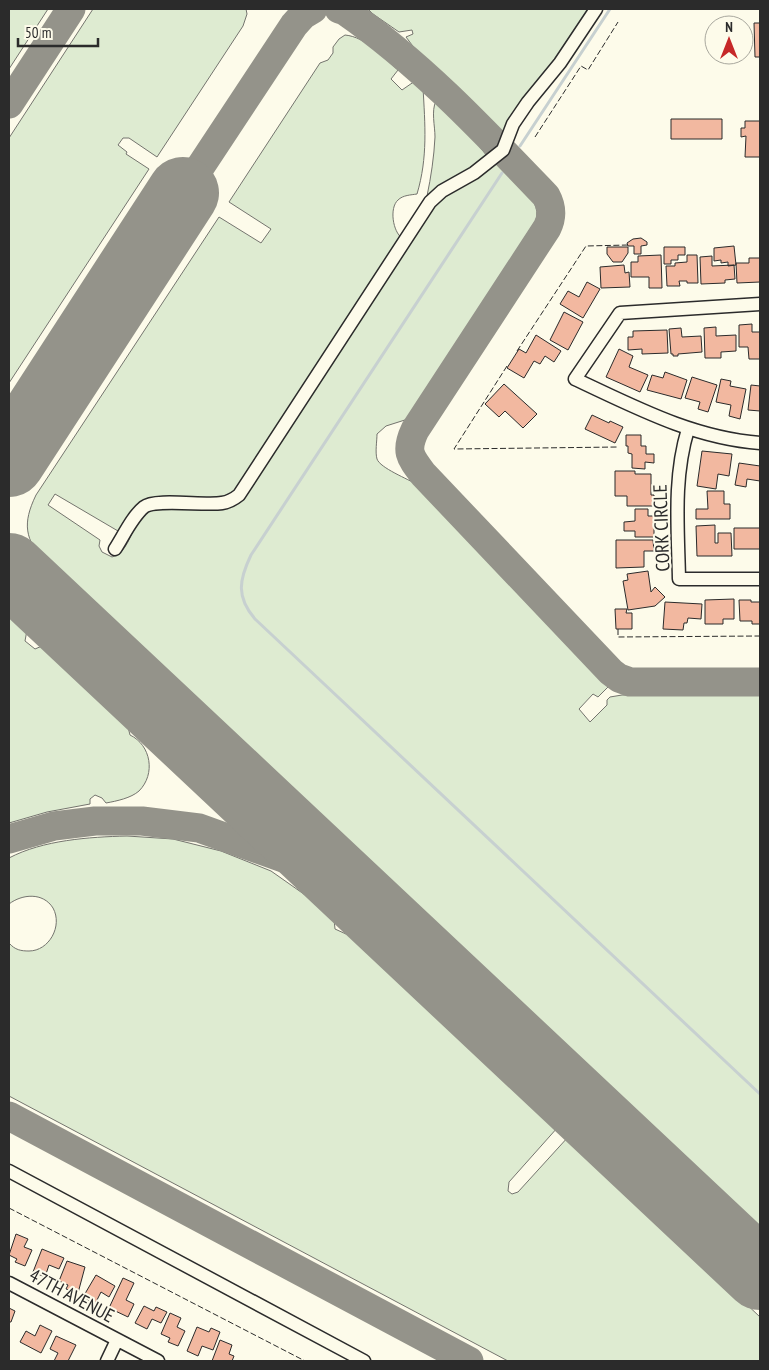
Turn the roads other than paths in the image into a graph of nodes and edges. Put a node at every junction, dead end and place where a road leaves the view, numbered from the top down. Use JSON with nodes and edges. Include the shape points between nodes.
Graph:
{"nodes":[{"id":1,"x":596,"y":9,"type":"edge"},
{"id":2,"x":760,"y":304,"type":"edge"},
{"id":3,"x":688,"y":429,"type":"junction"},
{"id":4,"x":760,"y":444,"type":"edge"},
{"id":5,"x":116,"y":549,"type":"dead end"},
{"id":6,"x":760,"y":579,"type":"edge"},
{"id":7,"x":9,"y":1171,"type":"edge"},
{"id":8,"x":9,"y":1283,"type":"edge"},
{"id":9,"x":117,"y":1340,"type":"junction"},
{"id":10,"x":107,"y":1361,"type":"edge"},
{"id":11,"x":158,"y":1361,"type":"edge"},
{"id":12,"x":364,"y":1361,"type":"edge"}],
"edges":[{"from":1,"to":5,"type":"street","via":[[513,124],[503,150],[430,202],[239,495],[223,503],[144,506]]},
{"from":2,"to":3,"type":"street","via":[[620,313],[576,379]]},
{"from":3,"to":4,"type":"street"},
{"from":3,"to":6,"type":"street","name":"CORK CIRCLE","via":[[678,472],[679,579]]},
{"from":7,"to":12,"type":"street"},
{"from":8,"to":9,"type":"street","name":"47TH AVENUE"},
{"from":9,"to":10,"type":"street","name":"47TH AVENUE"},
{"from":9,"to":11,"type":"street","name":"47TH AVENUE"}]}
